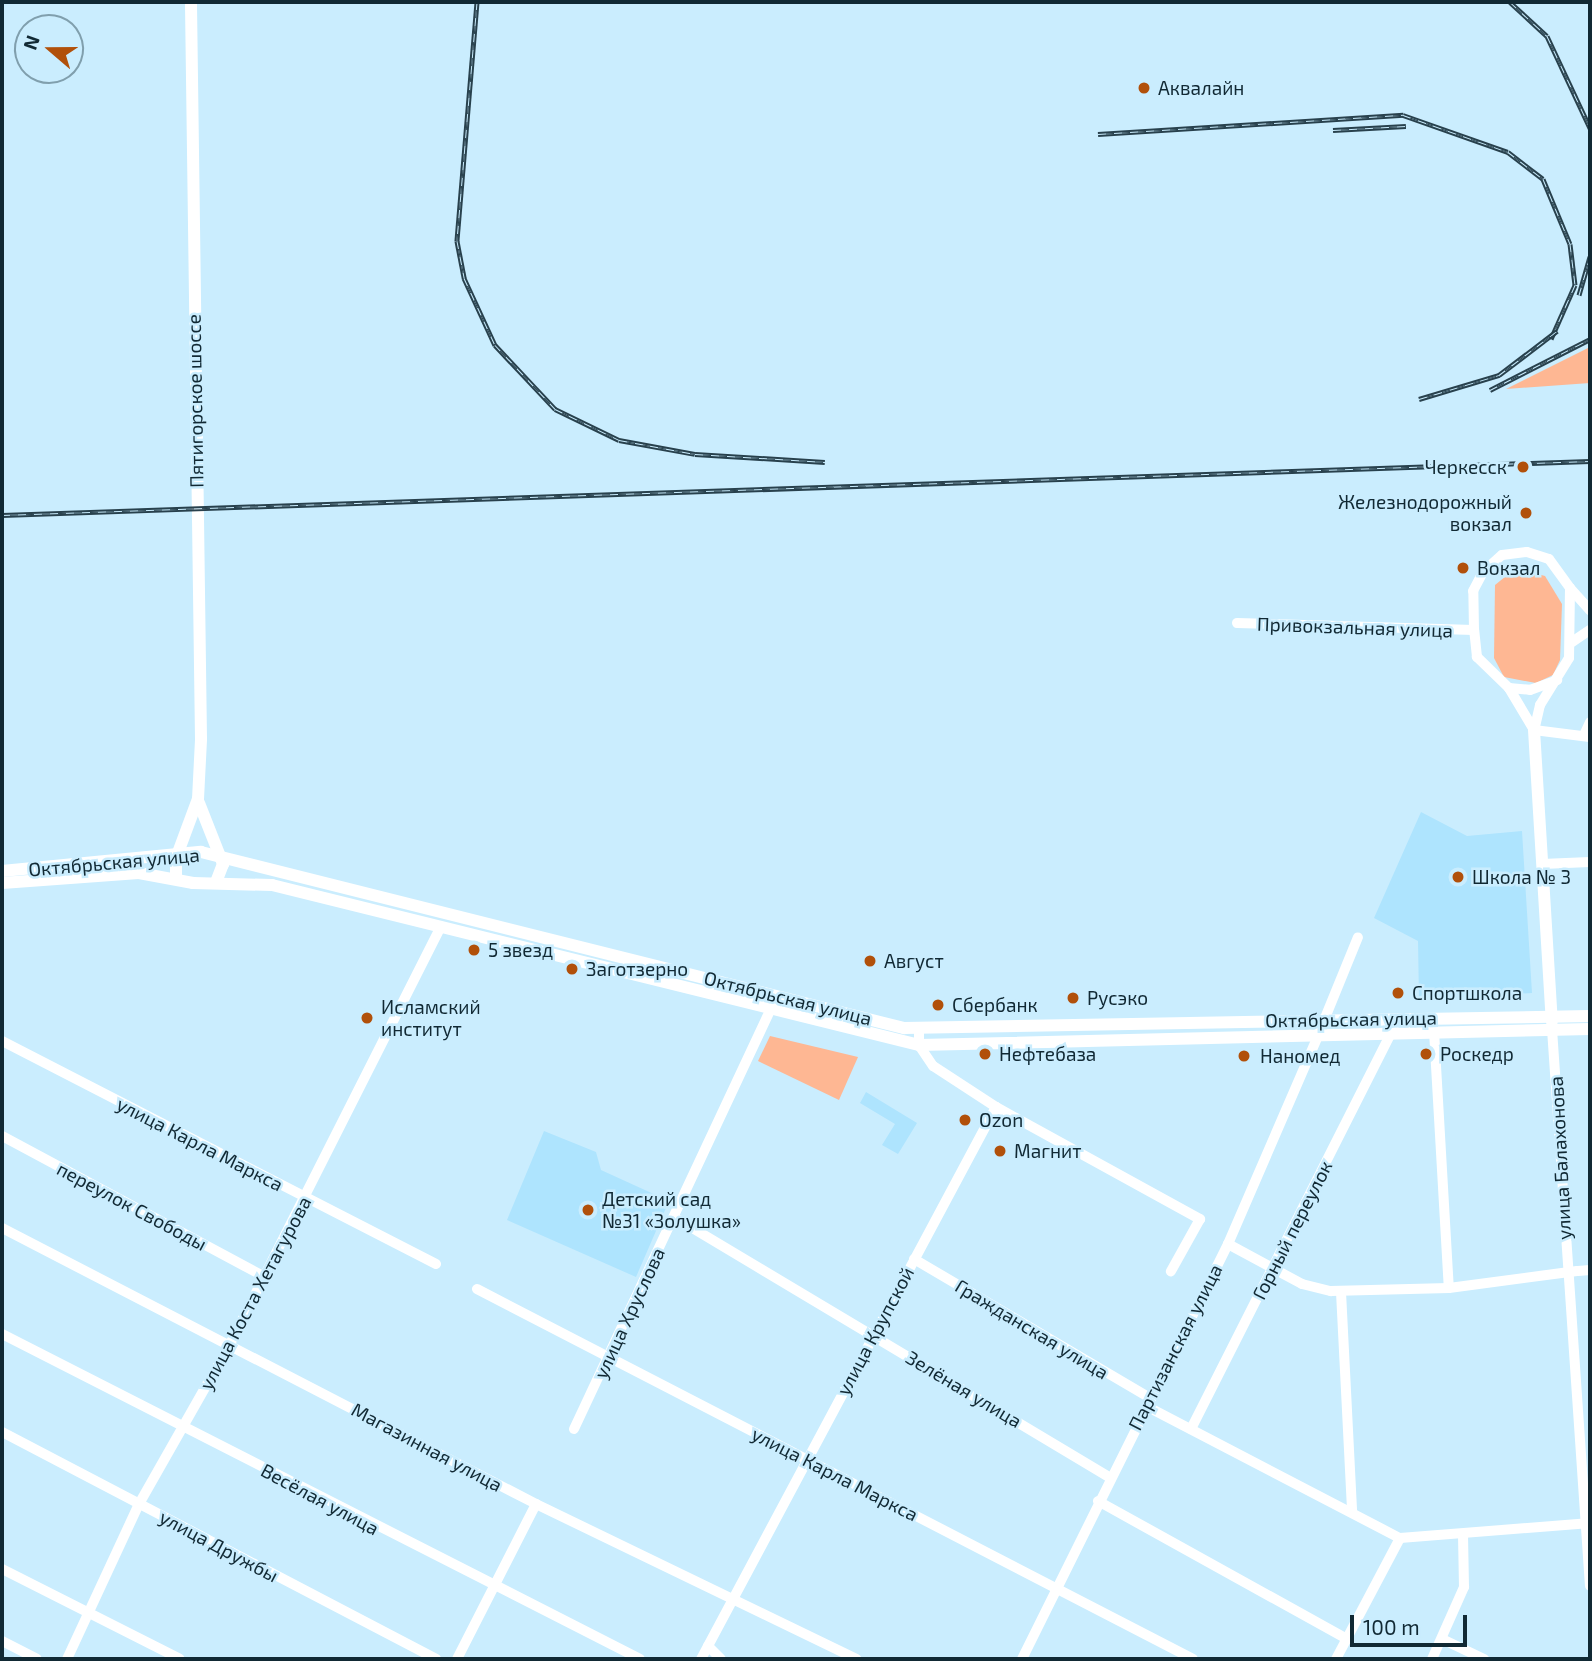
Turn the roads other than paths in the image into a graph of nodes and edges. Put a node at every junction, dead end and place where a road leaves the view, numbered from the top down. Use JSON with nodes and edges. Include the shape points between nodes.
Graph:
{"nodes":[{"id":1,"x":191,"y":2,"type":"edge"},
{"id":2,"x":1570,"y":588,"type":"junction"},
{"id":3,"x":1590,"y":610,"type":"edge"},
{"id":4,"x":1237,"y":623,"type":"dead end"},
{"id":5,"x":1474,"y":630,"type":"junction"},
{"id":6,"x":1590,"y":630,"type":"edge"},
{"id":7,"x":1572,"y":642,"type":"junction"},
{"id":8,"x":1557,"y":680,"type":"junction"},
{"id":9,"x":1509,"y":688,"type":"junction"},
{"id":10,"x":1590,"y":722,"type":"edge"},
{"id":11,"x":1534,"y":730,"type":"junction"},
{"id":12,"x":1587,"y":736,"type":"edge"},
{"id":13,"x":198,"y":800,"type":"junction"},
{"id":14,"x":178,"y":854,"type":"junction"},
{"id":15,"x":219,"y":858,"type":"junction"},
{"id":16,"x":1590,"y":862,"type":"edge"},
{"id":17,"x":1542,"y":864,"type":"junction"},
{"id":18,"x":2,"y":872,"type":"edge"},
{"id":19,"x":176,"y":877,"type":"junction"},
{"id":20,"x":216,"y":882,"type":"junction"},
{"id":21,"x":2,"y":883,"type":"edge"},
{"id":22,"x":440,"y":926,"type":"junction"},
{"id":23,"x":1358,"y":937,"type":"dead end"},
{"id":24,"x":772,"y":1006,"type":"junction"},
{"id":25,"x":1590,"y":1016,"type":"edge"},
{"id":26,"x":1325,"y":1018,"type":"junction"},
{"id":27,"x":1552,"y":1022,"type":"junction"},
{"id":28,"x":919,"y":1029,"type":"junction"},
{"id":29,"x":1590,"y":1029,"type":"edge"},
{"id":30,"x":1320,"y":1031,"type":"junction"},
{"id":31,"x":1392,"y":1031,"type":"junction"},
{"id":32,"x":1434,"y":1031,"type":"junction"},
{"id":33,"x":2,"y":1041,"type":"edge"},
{"id":34,"x":919,"y":1045,"type":"junction"},
{"id":35,"x":996,"y":1107,"type":"junction"},
{"id":36,"x":2,"y":1136,"type":"edge"},
{"id":37,"x":306,"y":1198,"type":"junction"},
{"id":38,"x":674,"y":1217,"type":"junction"},
{"id":39,"x":2,"y":1228,"type":"edge"},
{"id":40,"x":1227,"y":1244,"type":"junction"},
{"id":41,"x":914,"y":1259,"type":"junction"},
{"id":42,"x":436,"y":1264,"type":"dead end"},
{"id":43,"x":1273,"y":1269,"type":"junction"},
{"id":44,"x":1590,"y":1270,"type":"edge"},
{"id":45,"x":1171,"y":1271,"type":"dead end"},
{"id":46,"x":1574,"y":1271,"type":"junction"},
{"id":47,"x":263,"y":1276,"type":"junction"},
{"id":48,"x":477,"y":1289,"type":"dead end"},
{"id":49,"x":1449,"y":1289,"type":"junction"},
{"id":50,"x":1341,"y":1292,"type":"junction"},
{"id":51,"x":2,"y":1334,"type":"edge"},
{"id":52,"x":873,"y":1334,"type":"junction"},
{"id":53,"x":230,"y":1344,"type":"junction"},
{"id":54,"x":609,"y":1357,"type":"junction"},
{"id":55,"x":1148,"y":1402,"type":"junction"},
{"id":56,"x":181,"y":1426,"type":"junction"},
{"id":57,"x":574,"y":1429,"type":"dead end"},
{"id":58,"x":1191,"y":1429,"type":"junction"},
{"id":59,"x":2,"y":1432,"type":"edge"},
{"id":60,"x":806,"y":1459,"type":"junction"},
{"id":61,"x":1110,"y":1476,"type":"junction"},
{"id":62,"x":1098,"y":1501,"type":"junction"},
{"id":63,"x":139,"y":1504,"type":"junction"},
{"id":64,"x":536,"y":1504,"type":"junction"},
{"id":65,"x":1352,"y":1512,"type":"junction"},
{"id":66,"x":1588,"y":1524,"type":"edge"},
{"id":67,"x":1462,"y":1536,"type":"junction"},
{"id":68,"x":1401,"y":1538,"type":"junction"},
{"id":69,"x":2,"y":1569,"type":"edge"},
{"id":70,"x":1590,"y":1586,"type":"edge"},
{"id":71,"x":1057,"y":1590,"type":"junction"},
{"id":72,"x":495,"y":1591,"type":"junction"},
{"id":73,"x":733,"y":1600,"type":"junction"},
{"id":74,"x":88,"y":1612,"type":"junction"},
{"id":75,"x":1347,"y":1639,"type":"junction"},
{"id":76,"x":1441,"y":1639,"type":"junction"},
{"id":77,"x":2,"y":1641,"type":"edge"},
{"id":78,"x":709,"y":1646,"type":"junction"},
{"id":79,"x":37,"y":1659,"type":"edge"},
{"id":80,"x":66,"y":1659,"type":"edge"},
{"id":81,"x":180,"y":1659,"type":"edge"},
{"id":82,"x":436,"y":1659,"type":"edge"},
{"id":83,"x":457,"y":1659,"type":"edge"},
{"id":84,"x":640,"y":1659,"type":"edge"},
{"id":85,"x":701,"y":1659,"type":"edge"},
{"id":86,"x":721,"y":1659,"type":"edge"},
{"id":87,"x":856,"y":1659,"type":"edge"},
{"id":88,"x":1022,"y":1659,"type":"edge"},
{"id":89,"x":1193,"y":1659,"type":"edge"},
{"id":90,"x":1336,"y":1659,"type":"edge"},
{"id":91,"x":1432,"y":1659,"type":"edge"},
{"id":92,"x":1484,"y":1659,"type":"edge"}],
"edges":[{"from":1,"to":13,"type":"main road","name":"Пятигорское шоссе","via":[[201,739]]},
{"from":2,"to":3,"type":"street"},
{"from":2,"to":5,"type":"street","name":"улица Балахонова","via":[[1549,559],[1502,555],[1473,591]]},
{"from":2,"to":7,"type":"street","name":"улица Балахонова"},
{"from":4,"to":5,"type":"street","name":"Привокзальная улица"},
{"from":5,"to":9,"type":"street","name":"улица Балахонова","via":[[1477,657]]},
{"from":6,"to":7,"type":"street"},
{"from":7,"to":8,"type":"street","name":"улица Балахонова"},
{"from":8,"to":9,"type":"street","via":[[1530,690]]},
{"from":8,"to":11,"type":"street","name":"улица Балахонова"},
{"from":9,"to":11,"type":"street","name":"улица Балахонова"},
{"from":10,"to":12,"type":"street"},
{"from":11,"to":12,"type":"street"},
{"from":11,"to":17,"type":"main road","name":"улица Балахонова"},
{"from":13,"to":14,"type":"main road","name":"Пятигорское шоссе"},
{"from":13,"to":15,"type":"main road","name":"Пятигорское шоссе"},
{"from":14,"to":15,"type":"main road","name":"Октябрьская улица"},
{"from":14,"to":18,"type":"main road","name":"Октябрьская улица"},
{"from":14,"to":19,"type":"main road","name":"Пятигорское шоссе"},
{"from":15,"to":20,"type":"main road","name":"Пятигорское шоссе","via":[[223,869]]},
{"from":15,"to":28,"type":"main road","name":"Октябрьская улица"},
{"from":16,"to":17,"type":"street"},
{"from":17,"to":27,"type":"main road","name":"улица Балахонова"},
{"from":19,"to":20,"type":"main road","name":"Октябрьская улица"},
{"from":19,"to":21,"type":"main road","name":"Октябрьская улица","via":[[124,873]]},
{"from":20,"to":22,"type":"main road","name":"Октябрьская улица","via":[[272,885]]},
{"from":22,"to":24,"type":"main road","name":"Октябрьская улица"},
{"from":22,"to":37,"type":"street","name":"улица Коста Хетагурова"},
{"from":23,"to":26,"type":"street"},
{"from":24,"to":34,"type":"main road","name":"Октябрьская улица"},
{"from":24,"to":38,"type":"street","name":"улица Хруслова"},
{"from":25,"to":27,"type":"main road","name":"Октябрьская улица"},
{"from":26,"to":27,"type":"main road","name":"Октябрьская улица"},
{"from":26,"to":28,"type":"main road","name":"Октябрьская улица"},
{"from":27,"to":29,"type":"main road","name":"Октябрьская улица"},
{"from":27,"to":32,"type":"main road","name":"Октябрьская улица"},
{"from":27,"to":46,"type":"street","name":"улица Балахонова"},
{"from":28,"to":34,"type":"street"},
{"from":30,"to":31,"type":"main road","name":"Октябрьская улица"},
{"from":30,"to":34,"type":"main road","name":"Октябрьская улица"},
{"from":30,"to":40,"type":"street","name":"Партизанская улица"},
{"from":31,"to":32,"type":"main road","name":"Октябрьская улица"},
{"from":31,"to":43,"type":"street","name":"Горный переулок"},
{"from":32,"to":49,"type":"street"},
{"from":33,"to":37,"type":"street","name":"улица Карла Маркса"},
{"from":34,"to":35,"type":"street","via":[[941,1073]]},
{"from":35,"to":41,"type":"street","name":"улица Крупской"},
{"from":35,"to":45,"type":"street","via":[[1200,1219]]},
{"from":36,"to":47,"type":"street","name":"переулок Свободы"},
{"from":37,"to":42,"type":"street","name":"улица Карла Маркса"},
{"from":37,"to":47,"type":"street","name":"улица Коста Хетагурова"},
{"from":38,"to":52,"type":"street","name":"Зелёная улица"},
{"from":38,"to":54,"type":"street","name":"улица Хруслова"},
{"from":39,"to":53,"type":"street","name":"Магазинная улица"},
{"from":40,"to":43,"type":"street"},
{"from":40,"to":55,"type":"street","name":"Партизанская улица"},
{"from":41,"to":52,"type":"street","name":"улица Крупской"},
{"from":41,"to":55,"type":"street","name":"Гражданская улица"},
{"from":43,"to":50,"type":"street"},
{"from":43,"to":58,"type":"street","name":"Горный переулок"},
{"from":44,"to":46,"type":"street"},
{"from":46,"to":49,"type":"street"},
{"from":46,"to":66,"type":"street","name":"улица Балахонова"},
{"from":47,"to":53,"type":"street","name":"улица Коста Хетагурова"},
{"from":48,"to":54,"type":"street","name":"улица Карла Маркса"},
{"from":49,"to":50,"type":"street"},
{"from":50,"to":65,"type":"street"},
{"from":51,"to":56,"type":"street","name":"Весёлая улица"},
{"from":52,"to":60,"type":"street","name":"улица Крупской"},
{"from":52,"to":61,"type":"street","name":"Зелёная улица"},
{"from":53,"to":56,"type":"street","name":"улица Коста Хетагурова"},
{"from":53,"to":64,"type":"street","name":"Магазинная улица"},
{"from":54,"to":57,"type":"street","name":"улица Хруслова"},
{"from":54,"to":60,"type":"street","name":"улица Карла Маркса"},
{"from":55,"to":58,"type":"street","name":"Гражданская улица"},
{"from":55,"to":61,"type":"street","name":"Партизанская улица"},
{"from":56,"to":63,"type":"street","name":"улица Коста Хетагурова"},
{"from":56,"to":72,"type":"street","name":"Весёлая улица"},
{"from":58,"to":65,"type":"street","name":"Гражданская улица"},
{"from":59,"to":63,"type":"street","name":"улица Дружбы"},
{"from":60,"to":71,"type":"street","name":"улица Карла Маркса"},
{"from":60,"to":73,"type":"street","name":"улица Крупской"},
{"from":61,"to":62,"type":"street","name":"Партизанская улица"},
{"from":62,"to":71,"type":"street","name":"Партизанская улица"},
{"from":62,"to":75,"type":"street"},
{"from":63,"to":74,"type":"street","name":"улица Коста Хетагурова"},
{"from":63,"to":82,"type":"street","name":"улица Дружбы"},
{"from":64,"to":72,"type":"street"},
{"from":64,"to":73,"type":"street","name":"Магазинная улица"},
{"from":65,"to":68,"type":"street","name":"Гражданская улица"},
{"from":66,"to":67,"type":"street"},
{"from":66,"to":70,"type":"street","name":"улица Балахонова"},
{"from":67,"to":68,"type":"street"},
{"from":67,"to":76,"type":"street","via":[[1464,1587]]},
{"from":68,"to":75,"type":"street"},
{"from":69,"to":74,"type":"street"},
{"from":71,"to":88,"type":"street","name":"Партизанская улица"},
{"from":71,"to":89,"type":"street","name":"улица Карла Маркса"},
{"from":72,"to":83,"type":"street"},
{"from":72,"to":84,"type":"street","name":"Весёлая улица"},
{"from":73,"to":78,"type":"street","name":"улица Крупской"},
{"from":73,"to":87,"type":"street","name":"Магазинная улица"},
{"from":74,"to":80,"type":"street","name":"улица Коста Хетагурова"},
{"from":74,"to":81,"type":"street"},
{"from":75,"to":90,"type":"street"},
{"from":76,"to":91,"type":"street"},
{"from":76,"to":92,"type":"street"},
{"from":77,"to":79,"type":"street"},
{"from":78,"to":85,"type":"street","name":"улица Крупской"},
{"from":78,"to":86,"type":"street"}]}
